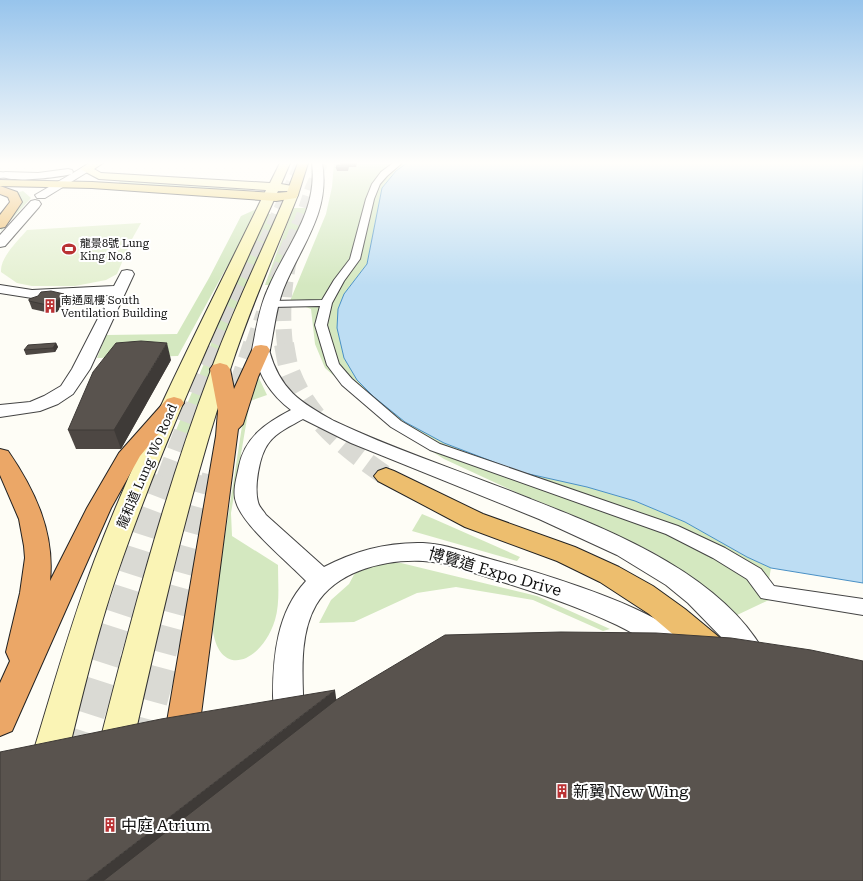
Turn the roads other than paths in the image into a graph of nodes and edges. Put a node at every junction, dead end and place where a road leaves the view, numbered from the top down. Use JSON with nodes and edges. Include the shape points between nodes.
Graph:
{"nodes":[{"id":1,"x":14,"y":204,"type":"edge"},
{"id":2,"x":35,"y":204,"type":"edge"},
{"id":3,"x":35,"y":204,"type":"edge"},
{"id":4,"x":266,"y":204,"type":"edge"},
{"id":5,"x":288,"y":204,"type":"edge"},
{"id":6,"x":315,"y":204,"type":"edge"},
{"id":7,"x":370,"y":204,"type":"edge"},
{"id":8,"x":0,"y":224,"type":"edge"},
{"id":9,"x":13,"y":228,"type":"junction"},
{"id":10,"x":0,"y":243,"type":"edge"},
{"id":11,"x":126,"y":274,"type":"dead end"},
{"id":12,"x":0,"y":289,"type":"edge"},
{"id":13,"x":119,"y":290,"type":"junction"},
{"id":14,"x":326,"y":303,"type":"junction"},
{"id":15,"x":271,"y":304,"type":"junction"},
{"id":16,"x":261,"y":350,"type":"junction"},
{"id":17,"x":220,"y":369,"type":"junction"},
{"id":18,"x":174,"y":403,"type":"junction"},
{"id":19,"x":0,"y":411,"type":"edge"},
{"id":20,"x":304,"y":411,"type":"junction"},
{"id":21,"x":228,"y":436,"type":"junction"},
{"id":22,"x":0,"y":456,"type":"edge"},
{"id":23,"x":386,"y":476,"type":"tunnel mouth"},
{"id":24,"x":323,"y":582,"type":"junction"},
{"id":25,"x":863,"y":607,"type":"edge"},
{"id":26,"x":720,"y":656,"type":"edge"},
{"id":27,"x":691,"y":661,"type":"edge"},
{"id":28,"x":756,"y":663,"type":"edge"},
{"id":29,"x":14,"y":687,"type":"junction"},
{"id":30,"x":0,"y":720,"type":"edge"},
{"id":31,"x":290,"y":733,"type":"edge"},
{"id":32,"x":178,"y":756,"type":"edge"},
{"id":33,"x":111,"y":766,"type":"edge"},
{"id":34,"x":42,"y":782,"type":"edge"}],
"edges":[{"from":1,"to":8,"type":"highway"},
{"from":2,"to":9,"type":"street"},
{"from":3,"to":9,"type":"street"},
{"from":4,"to":18,"type":"main road","name":"龍和道 Lung Wo Road"},
{"from":5,"to":17,"type":"main road"},
{"from":6,"to":15,"type":"street"},
{"from":7,"to":14,"type":"street","via":[[355,259]]},
{"from":9,"to":10,"type":"street"},
{"from":11,"to":13,"type":"street"},
{"from":12,"to":13,"type":"street","via":[[42,294]]},
{"from":13,"to":19,"type":"street","via":[[81,369],[67,390],[33,407]]},
{"from":14,"to":15,"type":"street"},
{"from":14,"to":25,"type":"street","via":[[321,325],[333,365],[347,382],[396,424],[435,447],[672,530],[754,574],[768,593]]},
{"from":15,"to":16,"type":"street"},
{"from":16,"to":20,"type":"street","via":[[266,373],[288,399]]},
{"from":16,"to":21,"type":"highway","via":[[248,376]]},
{"from":17,"to":21,"type":"highway","via":[[228,411]]},
{"from":17,"to":33,"type":"main road","via":[[171,524]]},
{"from":18,"to":29,"type":"highway","via":[[130,453],[99,508]]},
{"from":18,"to":34,"type":"main road","name":"龍和道 Lung Wo Road","via":[[108,560]]},
{"from":20,"to":24,"type":"street","via":[[279,423],[259,441],[252,452],[245,493],[253,514]]},
{"from":20,"to":28,"type":"street","via":[[369,443],[569,522],[637,554],[668,572],[702,599],[747,647]]},
{"from":21,"to":32,"type":"highway"},
{"from":22,"to":29,"type":"highway","via":[[17,484],[27,509],[33,525],[38,557]]},
{"from":23,"to":26,"type":"highway","via":[[466,517],[567,555],[613,576],[666,610]]},
{"from":24,"to":27,"type":"street","name":"博覽道 Expo Drive","via":[[336,572],[368,559],[403,552],[435,552],[550,586],[596,603],[659,634]]},
{"from":24,"to":31,"type":"street","name":"博覽道 Expo Drive","via":[[309,595],[298,613],[292,632],[289,678]]},
{"from":29,"to":30,"type":"highway"}]}
